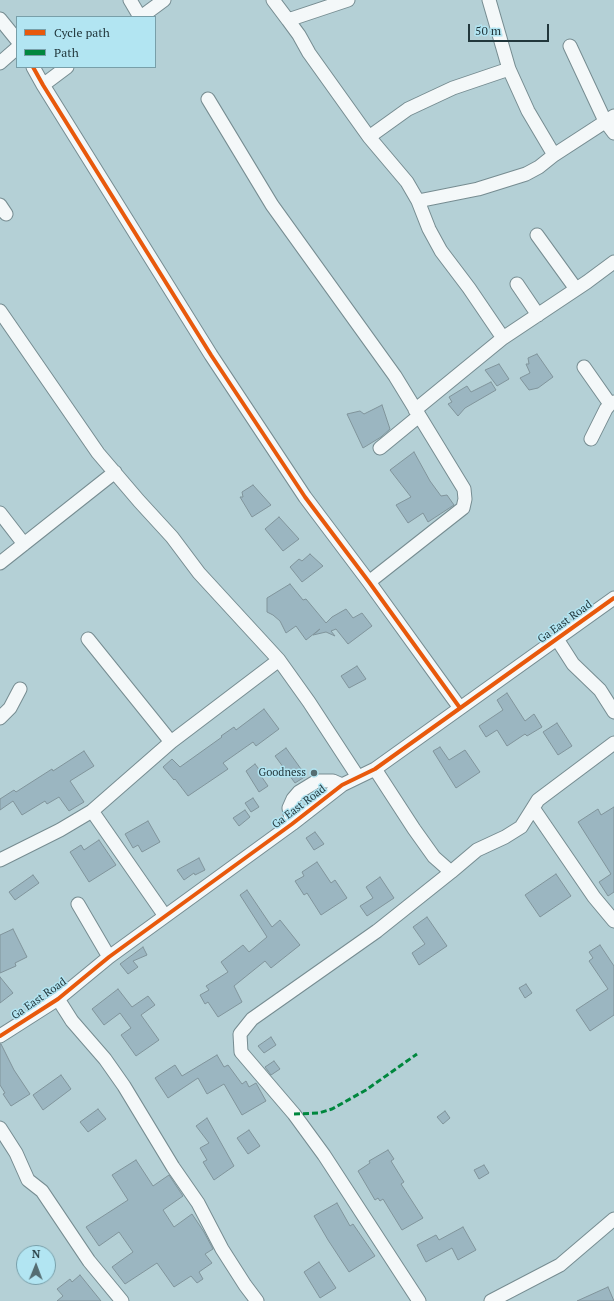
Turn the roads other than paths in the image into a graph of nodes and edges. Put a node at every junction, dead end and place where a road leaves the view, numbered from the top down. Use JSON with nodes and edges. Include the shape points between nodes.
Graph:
{"nodes":[{"id":1,"x":130,"y":0,"type":"edge"},
{"id":2,"x":164,"y":0,"type":"edge"},
{"id":3,"x":273,"y":0,"type":"edge"},
{"id":4,"x":348,"y":0,"type":"edge"},
{"id":5,"x":489,"y":0,"type":"edge"},
{"id":6,"x":139,"y":16,"type":"edge"},
{"id":7,"x":141,"y":16,"type":"edge"},
{"id":8,"x":0,"y":19,"type":"edge"},
{"id":9,"x":288,"y":20,"type":"junction"},
{"id":10,"x":16,"y":39,"type":"edge"},
{"id":11,"x":570,"y":46,"type":"dead end"},
{"id":12,"x":16,"y":49,"type":"edge"},
{"id":13,"x":0,"y":63,"type":"edge"},
{"id":14,"x":34,"y":68,"type":"edge"},
{"id":15,"x":66,"y":68,"type":"edge"},
{"id":16,"x":509,"y":69,"type":"junction"},
{"id":17,"x":43,"y":85,"type":"junction"},
{"id":18,"x":208,"y":99,"type":"dead end"},
{"id":19,"x":610,"y":118,"type":"edge"},
{"id":20,"x":614,"y":132,"type":"edge"},
{"id":21,"x":370,"y":137,"type":"junction"},
{"id":22,"x":554,"y":155,"type":"junction"},
{"id":23,"x":418,"y":201,"type":"junction"},
{"id":24,"x":537,"y":235,"type":"dead end"},
{"id":25,"x":614,"y":262,"type":"edge"},
{"id":26,"x":517,"y":284,"type":"dead end"},
{"id":27,"x":576,"y":289,"type":"junction"},
{"id":28,"x":0,"y":311,"type":"edge"},
{"id":29,"x":538,"y":315,"type":"junction"},
{"id":30,"x":503,"y":338,"type":"junction"},
{"id":31,"x":584,"y":367,"type":"dead end"},
{"id":32,"x":612,"y":403,"type":"edge"},
{"id":33,"x":417,"y":413,"type":"junction"},
{"id":34,"x":591,"y":439,"type":"dead end"},
{"id":35,"x":380,"y":448,"type":"dead end"},
{"id":36,"x":115,"y":472,"type":"junction"},
{"id":37,"x":0,"y":513,"type":"edge"},
{"id":38,"x":24,"y":544,"type":"junction"},
{"id":39,"x":0,"y":563,"type":"edge"},
{"id":40,"x":369,"y":582,"type":"junction"},
{"id":41,"x":614,"y":598,"type":"edge"},
{"id":42,"x":88,"y":639,"type":"dead end"},
{"id":43,"x":558,"y":639,"type":"junction"},
{"id":44,"x":279,"y":660,"type":"junction"},
{"id":45,"x":20,"y":689,"type":"dead end"},
{"id":46,"x":460,"y":708,"type":"junction"},
{"id":47,"x":614,"y":712,"type":"edge"},
{"id":48,"x":0,"y":718,"type":"edge"},
{"id":49,"x":171,"y":742,"type":"junction"},
{"id":50,"x":614,"y":743,"type":"edge"},
{"id":51,"x":375,"y":769,"type":"junction"},
{"id":52,"x":358,"y":776,"type":"junction"},
{"id":53,"x":342,"y":785,"type":"junction"},
{"id":54,"x":533,"y":808,"type":"junction"},
{"id":55,"x":92,"y":811,"type":"junction"},
{"id":56,"x":292,"y":824,"type":"junction"},
{"id":57,"x":0,"y":860,"type":"edge"},
{"id":58,"x":450,"y":872,"type":"junction"},
{"id":59,"x":78,"y":904,"type":"dead end"},
{"id":60,"x":165,"y":916,"type":"junction"},
{"id":61,"x":614,"y":921,"type":"edge"},
{"id":62,"x":109,"y":957,"type":"junction"},
{"id":63,"x":58,"y":999,"type":"junction"},
{"id":64,"x":0,"y":1036,"type":"edge"},
{"id":65,"x":0,"y":1128,"type":"edge"},
{"id":66,"x":614,"y":1219,"type":"edge"},
{"id":67,"x":122,"y":1301,"type":"edge"},
{"id":68,"x":257,"y":1301,"type":"edge"},
{"id":69,"x":420,"y":1301,"type":"edge"},
{"id":70,"x":491,"y":1301,"type":"edge"}],
"edges":[{"from":1,"to":6,"type":"street"},
{"from":2,"to":7,"type":"street"},
{"from":3,"to":9,"type":"street"},
{"from":4,"to":9,"type":"street"},
{"from":5,"to":16,"type":"street"},
{"from":8,"to":10,"type":"street"},
{"from":9,"to":21,"type":"street"},
{"from":11,"to":19,"type":"street"},
{"from":12,"to":13,"type":"street"},
{"from":14,"to":17,"type":"street"},
{"from":15,"to":17,"type":"street"},
{"from":16,"to":21,"type":"street","via":[[453,88],[408,108]]},
{"from":16,"to":22,"type":"street","via":[[528,111]]},
{"from":17,"to":40,"type":"street","via":[[215,361],[305,496]]},
{"from":18,"to":33,"type":"street","via":[[272,205],[395,376]]},
{"from":19,"to":20,"type":"street"},
{"from":19,"to":22,"type":"street"},
{"from":21,"to":23,"type":"street","via":[[407,182]]},
{"from":22,"to":23,"type":"street","via":[[526,174],[478,189]]},
{"from":23,"to":30,"type":"street","via":[[428,229],[440,251]]},
{"from":24,"to":27,"type":"street"},
{"from":25,"to":27,"type":"street"},
{"from":26,"to":29,"type":"street"},
{"from":27,"to":29,"type":"street"},
{"from":28,"to":36,"type":"street","via":[[98,453]]},
{"from":29,"to":30,"type":"street"},
{"from":30,"to":33,"type":"street"},
{"from":31,"to":32,"type":"street"},
{"from":32,"to":34,"type":"street"},
{"from":33,"to":35,"type":"street"},
{"from":33,"to":40,"type":"street","via":[[464,489],[463,508]]},
{"from":36,"to":38,"type":"street"},
{"from":36,"to":44,"type":"street","via":[[172,537],[199,573]]},
{"from":37,"to":38,"type":"street"},
{"from":38,"to":39,"type":"street"},
{"from":40,"to":46,"type":"street"},
{"from":41,"to":43,"type":"street","name":"Ga East Road"},
{"from":42,"to":49,"type":"street"},
{"from":43,"to":46,"type":"street","name":"Ga East Road"},
{"from":43,"to":47,"type":"street","via":[[573,664],[600,690]]},
{"from":44,"to":49,"type":"street"},
{"from":44,"to":52,"type":"street"},
{"from":45,"to":48,"type":"street","via":[[10,708]]},
{"from":46,"to":51,"type":"street","name":"Ga East Road"},
{"from":49,"to":55,"type":"street"},
{"from":50,"to":54,"type":"street","via":[[538,800]]},
{"from":51,"to":52,"type":"street","name":"Ga East Road"},
{"from":51,"to":58,"type":"street","via":[[434,857]]},
{"from":52,"to":53,"type":"street","name":"Ga East Road"},
{"from":53,"to":56,"type":"street","name":"Ga East Road"},
{"from":53,"to":56,"type":"street","via":[[333,781],[317,781],[299,792],[289,808]]},
{"from":54,"to":58,"type":"street","via":[[521,827],[478,850]]},
{"from":54,"to":61,"type":"street","via":[[594,897]]},
{"from":55,"to":57,"type":"street"},
{"from":55,"to":60,"type":"street"},
{"from":56,"to":60,"type":"street","name":"Ga East Road"},
{"from":58,"to":69,"type":"street","via":[[377,931],[252,1019],[240,1034],[241,1052],[294,1114],[324,1155]]},
{"from":59,"to":62,"type":"street"},
{"from":60,"to":62,"type":"street","name":"Ga East Road"},
{"from":62,"to":63,"type":"street","name":"Ga East Road"},
{"from":63,"to":64,"type":"street","name":"Ga East Road"},
{"from":63,"to":68,"type":"street","via":[[72,1021],[105,1059],[128,1092],[198,1203],[245,1286]]},
{"from":65,"to":67,"type":"street","via":[[16,1153],[28,1180],[42,1191],[89,1261]]},
{"from":66,"to":70,"type":"street","via":[[560,1265]]}]}
